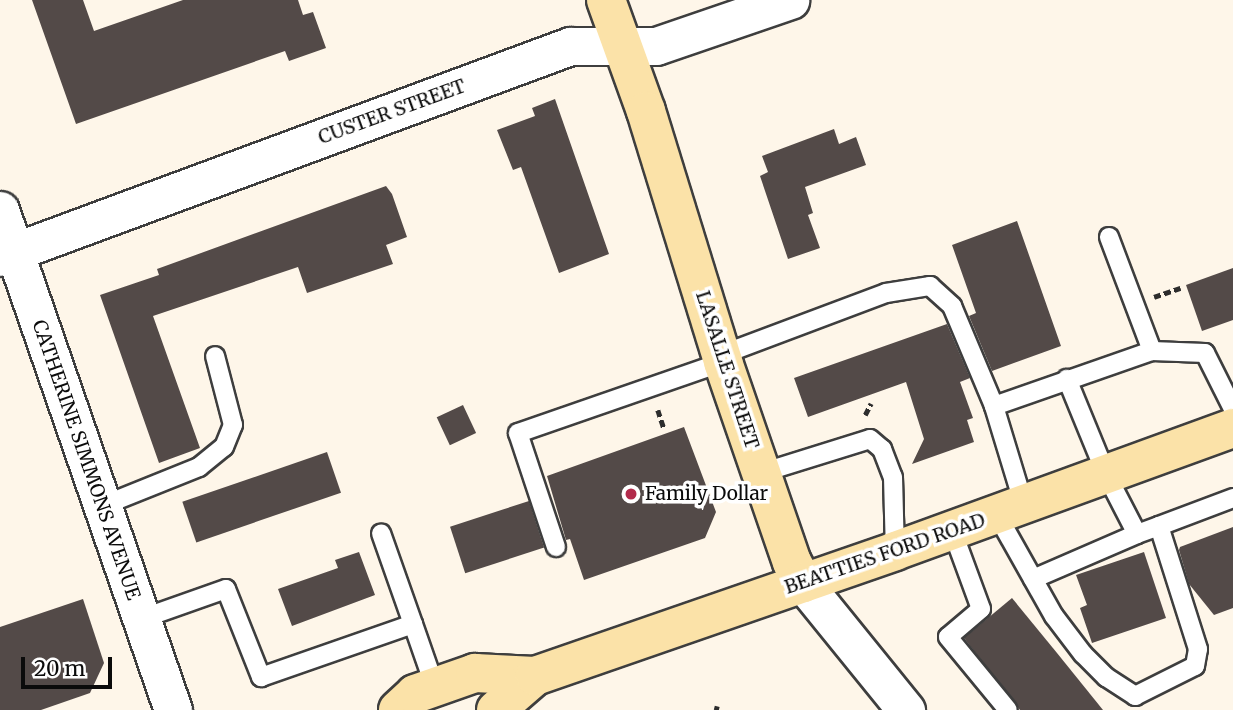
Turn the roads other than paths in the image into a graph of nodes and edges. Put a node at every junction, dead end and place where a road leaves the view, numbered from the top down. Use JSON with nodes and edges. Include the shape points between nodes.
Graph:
{"nodes":[{"id":1,"x":606,"y":0,"type":"edge"},
{"id":2,"x":790,"y":0,"type":"edge"},
{"id":3,"x":622,"y":45,"type":"junction"},
{"id":4,"x":0,"y":210,"type":"edge"},
{"id":5,"x":1109,"y":237,"type":"dead end"},
{"id":6,"x":7,"y":254,"type":"edge"},
{"id":7,"x":1152,"y":351,"type":"junction"},
{"id":8,"x":215,"y":356,"type":"dead end"},
{"id":9,"x":722,"y":358,"type":"junction"},
{"id":10,"x":1068,"y":379,"type":"junction"},
{"id":11,"x":994,"y":406,"type":"junction"},
{"id":12,"x":1233,"y":409,"type":"edge"},
{"id":13,"x":1233,"y":428,"type":"edge"},
{"id":14,"x":761,"y":473,"type":"junction"},
{"id":15,"x":1106,"y":474,"type":"junction"},
{"id":16,"x":1233,"y":498,"type":"edge"},
{"id":17,"x":102,"y":506,"type":"junction"},
{"id":18,"x":1011,"y":510,"type":"junction"},
{"id":19,"x":1159,"y":526,"type":"junction"},
{"id":20,"x":952,"y":530,"type":"junction"},
{"id":21,"x":381,"y":533,"type":"dead end"},
{"id":22,"x":1136,"y":534,"type":"junction"},
{"id":23,"x":556,"y":547,"type":"dead end"},
{"id":24,"x":895,"y":551,"type":"junction"},
{"id":25,"x":1033,"y":579,"type":"junction"},
{"id":26,"x":803,"y":583,"type":"junction"},
{"id":27,"x":141,"y":619,"type":"junction"},
{"id":28,"x":413,"y":624,"type":"junction"},
{"id":29,"x":536,"y":676,"type":"junction"},
{"id":30,"x":435,"y":687,"type":"junction"},
{"id":31,"x":165,"y":707,"type":"edge"},
{"id":32,"x":398,"y":710,"type":"edge"},
{"id":33,"x":496,"y":710,"type":"edge"},
{"id":34,"x":906,"y":710,"type":"edge"},
{"id":35,"x":1008,"y":710,"type":"edge"}],
"edges":[{"from":1,"to":3,"type":"main road","name":"LASALLE STREET"},
{"from":2,"to":3,"type":"street","name":"CUSTER STREET","via":[[656,46]]},
{"from":3,"to":6,"type":"street","name":"CUSTER STREET","via":[[570,46]]},
{"from":3,"to":9,"type":"main road","name":"LASALLE STREET"},
{"from":4,"to":6,"type":"street","name":"CATHERINE SIMMONS AVENUE"},
{"from":5,"to":7,"type":"lane"},
{"from":6,"to":17,"type":"street","name":"CATHERINE SIMMONS AVENUE"},
{"from":7,"to":10,"type":"lane"},
{"from":7,"to":12,"type":"lane","via":[[1205,352]]},
{"from":8,"to":17,"type":"lane","via":[[233,425],[223,447],[199,467]]},
{"from":9,"to":11,"type":"lane","via":[[886,293],[930,286],[952,306]]},
{"from":9,"to":14,"type":"main road","name":"LASALLE STREET"},
{"from":9,"to":23,"type":"lane","via":[[518,433]]},
{"from":10,"to":11,"type":"lane"},
{"from":10,"to":15,"type":"lane"},
{"from":11,"to":18,"type":"lane"},
{"from":13,"to":15,"type":"main road","name":"BEATTIES FORD ROAD"},
{"from":14,"to":24,"type":"lane","via":[[870,439],[882,449],[893,477]]},
{"from":14,"to":26,"type":"main road","name":"LASALLE STREET"},
{"from":15,"to":18,"type":"main road","name":"BEATTIES FORD ROAD"},
{"from":15,"to":22,"type":"lane"},
{"from":16,"to":19,"type":"lane"},
{"from":17,"to":27,"type":"street","name":"CATHERINE SIMMONS AVENUE"},
{"from":18,"to":20,"type":"main road","name":"BEATTIES FORD ROAD"},
{"from":18,"to":25,"type":"lane"},
{"from":19,"to":22,"type":"lane"},
{"from":19,"to":25,"type":"lane","via":[[1198,649],[1195,666],[1135,696],[1083,654]]},
{"from":20,"to":24,"type":"main road","name":"BEATTIES FORD ROAD"},
{"from":20,"to":35,"type":"lane","via":[[981,609],[948,637]]},
{"from":21,"to":28,"type":"lane"},
{"from":22,"to":25,"type":"lane"},
{"from":24,"to":26,"type":"main road","name":"BEATTIES FORD ROAD"},
{"from":26,"to":29,"type":"main road","name":"BEATTIES FORD ROAD"},
{"from":26,"to":34,"type":"street","name":"LASALLE STREET"},
{"from":27,"to":28,"type":"lane","via":[[226,589],[261,677]]},
{"from":27,"to":31,"type":"street","name":"CATHERINE SIMMONS AVENUE"},
{"from":28,"to":30,"type":"lane"},
{"from":29,"to":30,"type":"main road","name":"BEATTIES FORD ROAD","via":[[475,673]]},
{"from":29,"to":33,"type":"main road","name":"BEATTIES FORD ROAD"},
{"from":30,"to":32,"type":"main road","name":"BEATTIES FORD ROAD","via":[[415,694]]}]}
